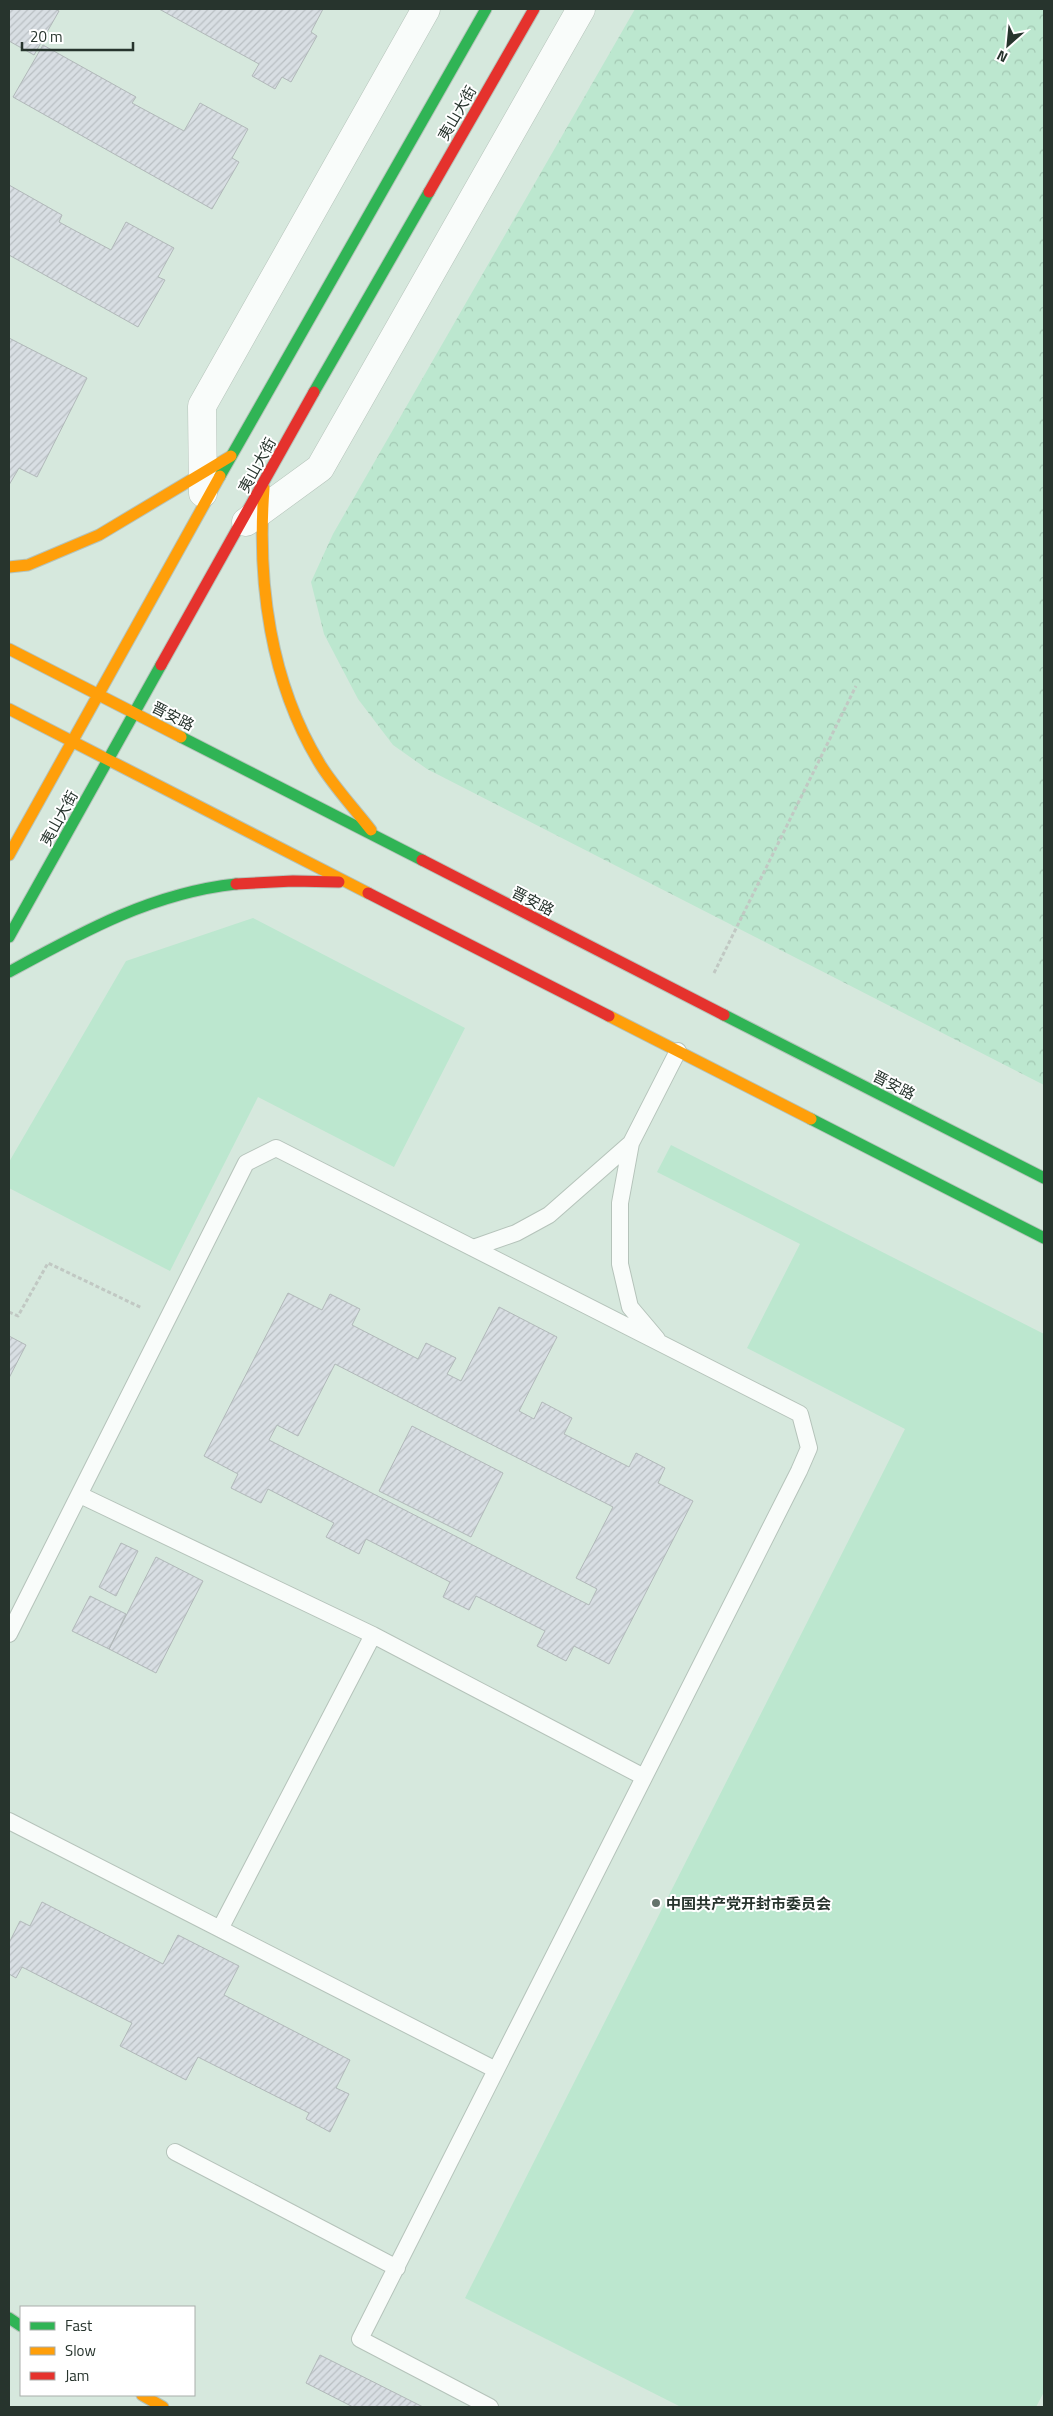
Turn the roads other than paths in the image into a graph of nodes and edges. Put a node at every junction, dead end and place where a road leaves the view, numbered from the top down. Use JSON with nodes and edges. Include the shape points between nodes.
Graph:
{"nodes":[{"id":1,"x":426,"y":9,"type":"edge"},
{"id":2,"x":486,"y":9,"type":"edge"},
{"id":3,"x":534,"y":9,"type":"edge"},
{"id":4,"x":581,"y":9,"type":"edge"},
{"id":5,"x":232,"y":455,"type":"junction"},
{"id":6,"x":203,"y":473,"type":"junction"},
{"id":7,"x":265,"y":480,"type":"junction"},
{"id":8,"x":203,"y":505,"type":"junction"},
{"id":9,"x":261,"y":511,"type":"junction"},
{"id":10,"x":239,"y":527,"type":"junction"},
{"id":11,"x":9,"y":567,"type":"edge"},
{"id":12,"x":9,"y":649,"type":"edge"},
{"id":13,"x":98,"y":695,"type":"junction"},
{"id":14,"x":9,"y":709,"type":"edge"},
{"id":15,"x":134,"y":713,"type":"junction"},
{"id":16,"x":72,"y":742,"type":"junction"},
{"id":17,"x":108,"y":760,"type":"junction"},
{"id":18,"x":377,"y":837,"type":"junction"},
{"id":19,"x":9,"y":855,"type":"edge"},
{"id":20,"x":347,"y":882,"type":"junction"},
{"id":21,"x":9,"y":937,"type":"edge"},
{"id":22,"x":9,"y":972,"type":"edge"},
{"id":23,"x":678,"y":1052,"type":"junction"},
{"id":24,"x":631,"y":1142,"type":"junction"},
{"id":25,"x":1044,"y":1178,"type":"edge"},
{"id":26,"x":1044,"y":1238,"type":"edge"},
{"id":27,"x":473,"y":1248,"type":"junction"},
{"id":28,"x":662,"y":1344,"type":"junction"},
{"id":29,"x":80,"y":1495,"type":"junction"},
{"id":30,"x":9,"y":1634,"type":"edge"},
{"id":31,"x":374,"y":1635,"type":"junction"},
{"id":32,"x":644,"y":1778,"type":"junction"},
{"id":33,"x":9,"y":1822,"type":"edge"},
{"id":34,"x":220,"y":1929,"type":"junction"},
{"id":35,"x":496,"y":2070,"type":"junction"},
{"id":36,"x":174,"y":2152,"type":"dead end"},
{"id":37,"x":397,"y":2268,"type":"junction"},
{"id":38,"x":9,"y":2318,"type":"edge"},
{"id":39,"x":20,"y":2325,"type":"edge"},
{"id":40,"x":144,"y":2396,"type":"edge"},
{"id":41,"x":163,"y":2407,"type":"edge"},
{"id":42,"x":490,"y":2407,"type":"edge"}],
"edges":[{"from":1,"to":6,"type":"street","via":[[202,406]]},
{"from":2,"to":5,"type":"main road","name":"夷山大街"},
{"from":3,"to":7,"type":"main road","name":"夷山大街"},
{"from":4,"to":9,"type":"street","via":[[320,468]]},
{"from":5,"to":6,"type":"main road"},
{"from":5,"to":8,"type":"main road","name":"夷山大街"},
{"from":6,"to":8,"type":"street"},
{"from":6,"to":11,"type":"main road","via":[[99,535],[28,564]]},
{"from":7,"to":9,"type":"main road"},
{"from":7,"to":10,"type":"main road","name":"夷山大街"},
{"from":8,"to":13,"type":"main road","name":"夷山大街"},
{"from":9,"to":10,"type":"street"},
{"from":9,"to":18,"type":"main road","via":[[264,587],[274,646],[292,710],[320,764]]},
{"from":10,"to":15,"type":"main road","name":"夷山大街"},
{"from":12,"to":13,"type":"main road","name":"晋安路"},
{"from":13,"to":15,"type":"main road","name":"晋安路"},
{"from":13,"to":16,"type":"main road","name":"夷山大街"},
{"from":14,"to":16,"type":"main road"},
{"from":15,"to":17,"type":"main road","name":"夷山大街"},
{"from":15,"to":18,"type":"main road","name":"晋安路"},
{"from":16,"to":17,"type":"main road"},
{"from":16,"to":19,"type":"main road","name":"夷山大街"},
{"from":17,"to":20,"type":"main road"},
{"from":17,"to":21,"type":"main road","name":"夷山大街"},
{"from":18,"to":25,"type":"main road","name":"晋安路"},
{"from":20,"to":22,"type":"main road","via":[[278,881],[221,886],[157,900],[88,928]]},
{"from":20,"to":23,"type":"main road"},
{"from":23,"to":24,"type":"lane"},
{"from":23,"to":26,"type":"main road"},
{"from":24,"to":27,"type":"lane","via":[[548,1215],[516,1233]]},
{"from":24,"to":28,"type":"lane","via":[[620,1203],[620,1264],[630,1307]]},
{"from":27,"to":28,"type":"lane"},
{"from":27,"to":29,"type":"lane","via":[[276,1148],[246,1163]]},
{"from":28,"to":32,"type":"lane","via":[[800,1414],[809,1448]]},
{"from":29,"to":30,"type":"lane"},
{"from":29,"to":31,"type":"lane"},
{"from":31,"to":32,"type":"lane"},
{"from":31,"to":34,"type":"lane"},
{"from":32,"to":35,"type":"lane"},
{"from":33,"to":34,"type":"lane"},
{"from":34,"to":35,"type":"lane"},
{"from":35,"to":37,"type":"lane"},
{"from":36,"to":37,"type":"lane"},
{"from":37,"to":42,"type":"lane","via":[[360,2339]]},
{"from":38,"to":39,"type":"main road"},
{"from":40,"to":41,"type":"main road"}]}
